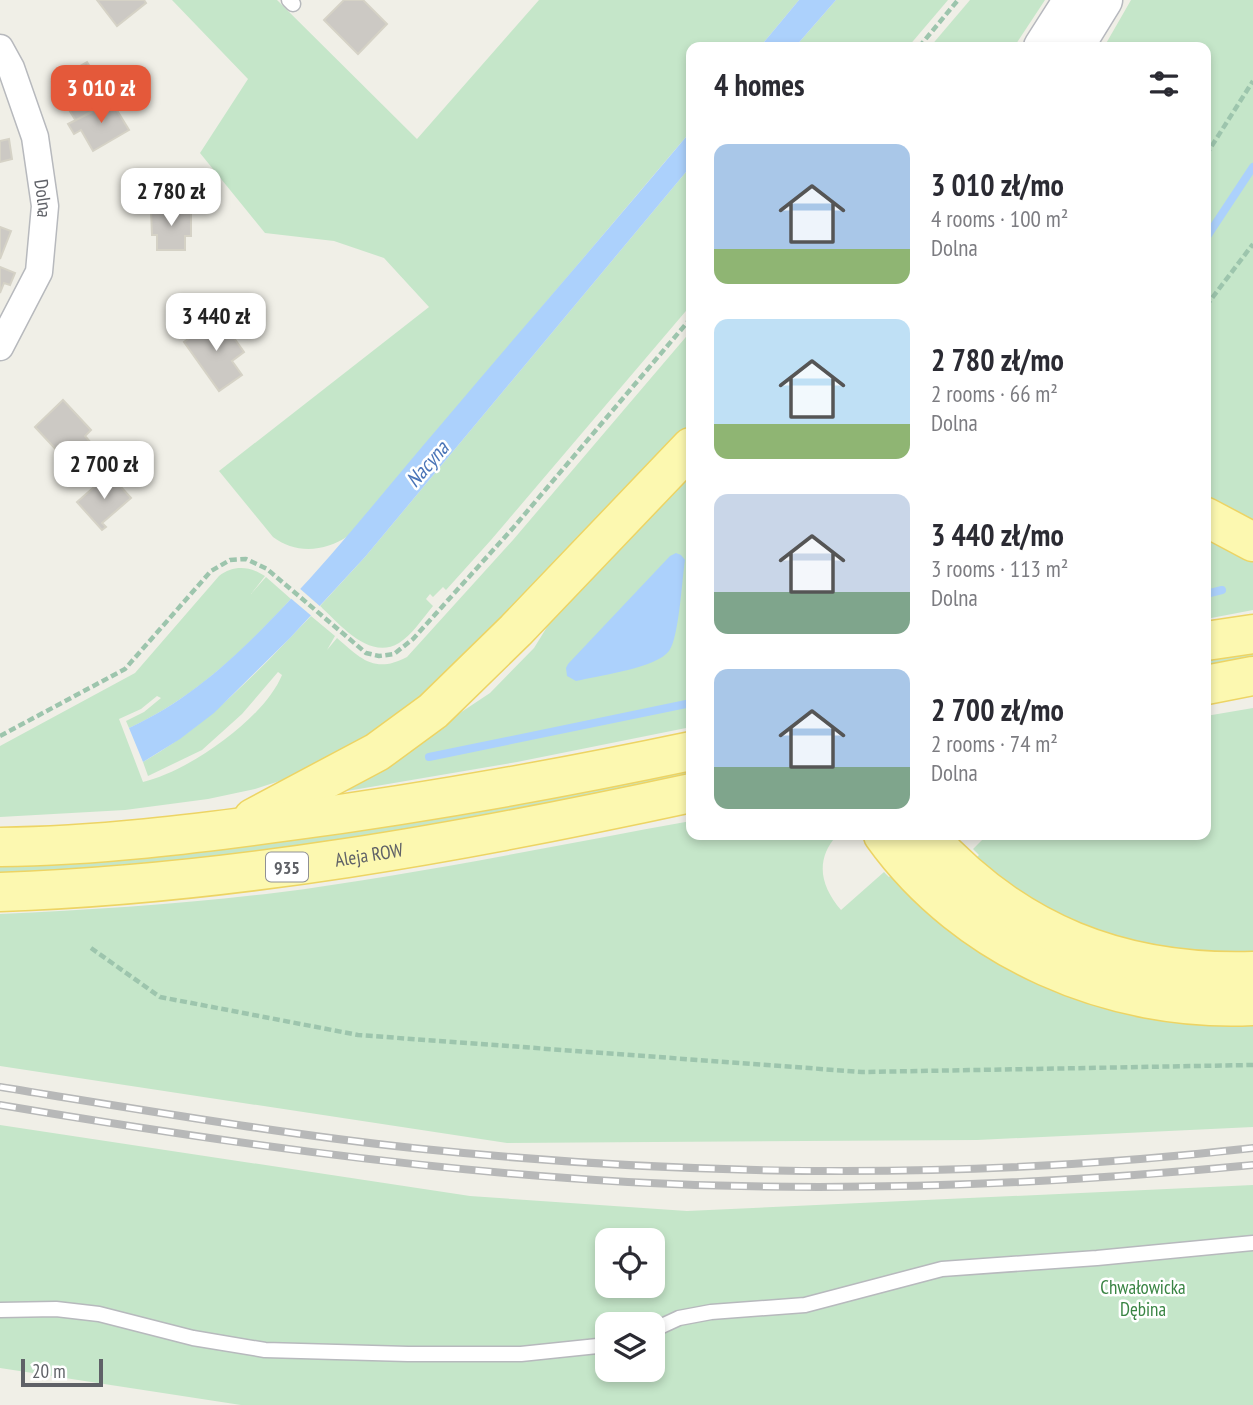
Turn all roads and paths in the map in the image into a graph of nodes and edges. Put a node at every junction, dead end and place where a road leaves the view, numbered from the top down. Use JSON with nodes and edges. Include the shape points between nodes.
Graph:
{"nodes":[{"id":1,"x":958,"y":0,"type":"edge"},
{"id":2,"x":1073,"y":0,"type":"edge"},
{"id":3,"x":1103,"y":0,"type":"edge"},
{"id":4,"x":923,"y":42,"type":"edge"},
{"id":5,"x":1046,"y":42,"type":"edge"},
{"id":6,"x":1077,"y":42,"type":"edge"},
{"id":7,"x":0,"y":48,"type":"edge"},
{"id":8,"x":1253,"y":81,"type":"edge"},
{"id":9,"x":1211,"y":147,"type":"edge"},
{"id":10,"x":1253,"y":244,"type":"edge"},
{"id":11,"x":1211,"y":299,"type":"edge"},
{"id":12,"x":686,"y":323,"type":"edge"},
{"id":13,"x":0,"y":347,"type":"edge"},
{"id":14,"x":686,"y":452,"type":"edge"},
{"id":15,"x":1211,"y":520,"type":"edge"},
{"id":16,"x":1253,"y":542,"type":"edge"},
{"id":17,"x":1253,"y":634,"type":"edge"},
{"id":18,"x":1211,"y":640,"type":"edge"},
{"id":19,"x":1253,"y":676,"type":"edge"},
{"id":20,"x":1211,"y":684,"type":"edge"},
{"id":21,"x":0,"y":736,"type":"edge"},
{"id":22,"x":686,"y":752,"type":"edge"},
{"id":23,"x":686,"y":794,"type":"edge"},
{"id":24,"x":231,"y":830,"type":"junction"},
{"id":25,"x":6,"y":847,"type":"edge"},
{"id":26,"x":915,"y":847,"type":"edge"},
{"id":27,"x":0,"y":892,"type":"edge"},
{"id":28,"x":91,"y":948,"type":"dead end"},
{"id":29,"x":1253,"y":971,"type":"edge"},
{"id":30,"x":1253,"y":1006,"type":"edge"},
{"id":31,"x":1253,"y":1065,"type":"edge"},
{"id":32,"x":1253,"y":1243,"type":"edge"},
{"id":33,"x":0,"y":1310,"type":"edge"},
{"id":34,"x":665,"y":1324,"type":"edge"},
{"id":35,"x":595,"y":1346,"type":"edge"}],
"edges":[{"from":1,"to":4,"type":"path"},
{"from":2,"to":5,"type":"main road"},
{"from":3,"to":6,"type":"main road"},
{"from":7,"to":13,"type":"street","name":"Dolna","via":[[35,137],[45,206],[39,272]]},
{"from":8,"to":9,"type":"path"},
{"from":10,"to":11,"type":"path"},
{"from":12,"to":21,"type":"path","via":[[513,528],[403,649],[390,655],[362,651],[271,572],[246,559],[230,560],[211,571],[125,669]]},
{"from":14,"to":24,"type":"main road","via":[[433,711],[377,752]]},
{"from":15,"to":16,"type":"main road"},
{"from":17,"to":18,"type":"main road"},
{"from":19,"to":20,"type":"main road"},
{"from":22,"to":24,"type":"main road","number":"935","via":[[446,798]]},
{"from":23,"to":27,"type":"main road","name":"Aleja ROW","number":"935","via":[[520,829],[307,864]]},
{"from":24,"to":25,"type":"main road","number":"935"},
{"from":26,"to":29,"type":"main road","via":[[1014,912],[1076,943],[1159,966]]},
{"from":26,"to":30,"type":"main road","via":[[928,888],[994,940],[1026,958],[1102,988],[1146,999],[1217,1008]]},
{"from":28,"to":31,"type":"path","via":[[160,997],[358,1035],[862,1072]]},
{"from":32,"to":34,"type":"lane","via":[[942,1269],[805,1305],[712,1311]]},
{"from":33,"to":35,"type":"lane","via":[[99,1314],[193,1338],[265,1350],[521,1354]]}]}
